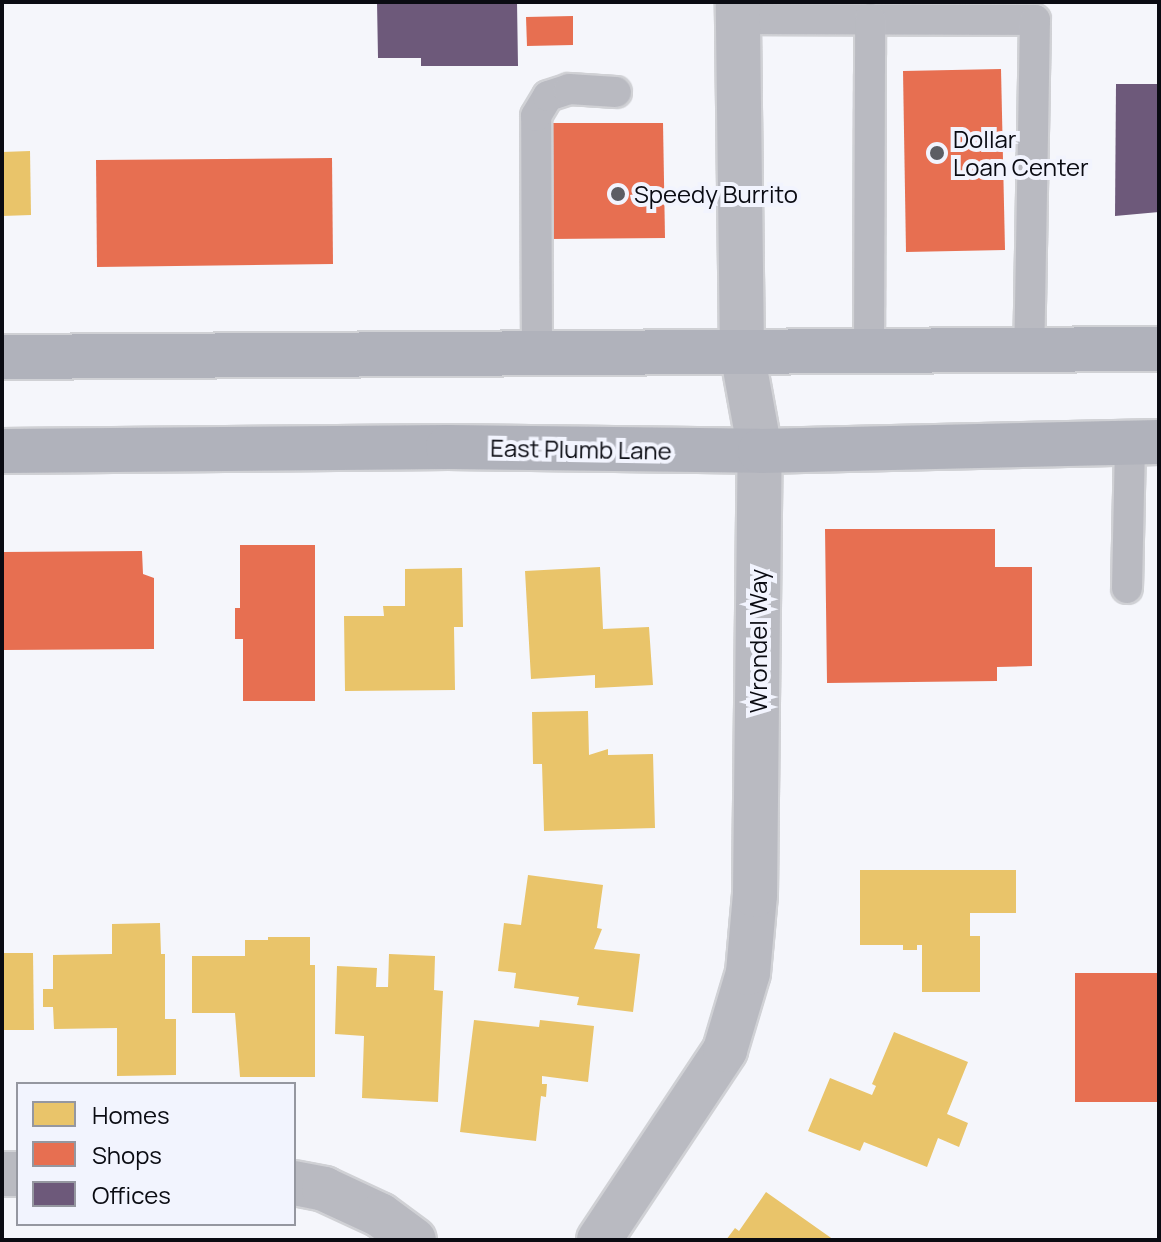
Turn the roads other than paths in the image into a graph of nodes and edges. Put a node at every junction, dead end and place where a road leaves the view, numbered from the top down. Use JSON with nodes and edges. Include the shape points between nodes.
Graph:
{"nodes":[{"id":1,"x":737,"y":10,"type":"edge"},
{"id":2,"x":870,"y":19,"type":"junction"},
{"id":3,"x":616,"y":92,"type":"dead end"},
{"id":4,"x":1159,"y":349,"type":"edge"},
{"id":5,"x":1029,"y":350,"type":"junction"},
{"id":6,"x":742,"y":352,"type":"junction"},
{"id":7,"x":869,"y":352,"type":"junction"},
{"id":8,"x":537,"y":354,"type":"junction"},
{"id":9,"x":2,"y":357,"type":"edge"},
{"id":10,"x":1144,"y":442,"type":"edge"},
{"id":11,"x":2,"y":451,"type":"edge"},
{"id":12,"x":760,"y":451,"type":"junction"},
{"id":13,"x":1127,"y":588,"type":"dead end"},
{"id":14,"x":296,"y":1183,"type":"edge"},
{"id":15,"x":414,"y":1240,"type":"edge"},
{"id":16,"x":599,"y":1240,"type":"edge"}],
"edges":[{"from":1,"to":2,"type":"lane"},
{"from":1,"to":6,"type":"street","name":"Wrondel Way"},
{"from":2,"to":5,"type":"lane","via":[[1035,20]]},
{"from":2,"to":7,"type":"lane"},
{"from":3,"to":8,"type":"lane","via":[[569,89],[548,96],[536,116]]},
{"from":4,"to":5,"type":"main road"},
{"from":5,"to":7,"type":"main road"},
{"from":6,"to":7,"type":"main road"},
{"from":6,"to":8,"type":"main road"},
{"from":6,"to":12,"type":"street","name":"Wrondel Way"},
{"from":8,"to":9,"type":"main road"},
{"from":10,"to":12,"type":"main road","name":"East Plumb Lane"},
{"from":10,"to":13,"type":"lane"},
{"from":11,"to":12,"type":"main road","name":"East Plumb Lane"},
{"from":12,"to":16,"type":"street","name":"Wrondel Way","via":[[755,895],[748,973],[725,1050]]},
{"from":14,"to":15,"type":"street","via":[[324,1189],[380,1215]]}]}
